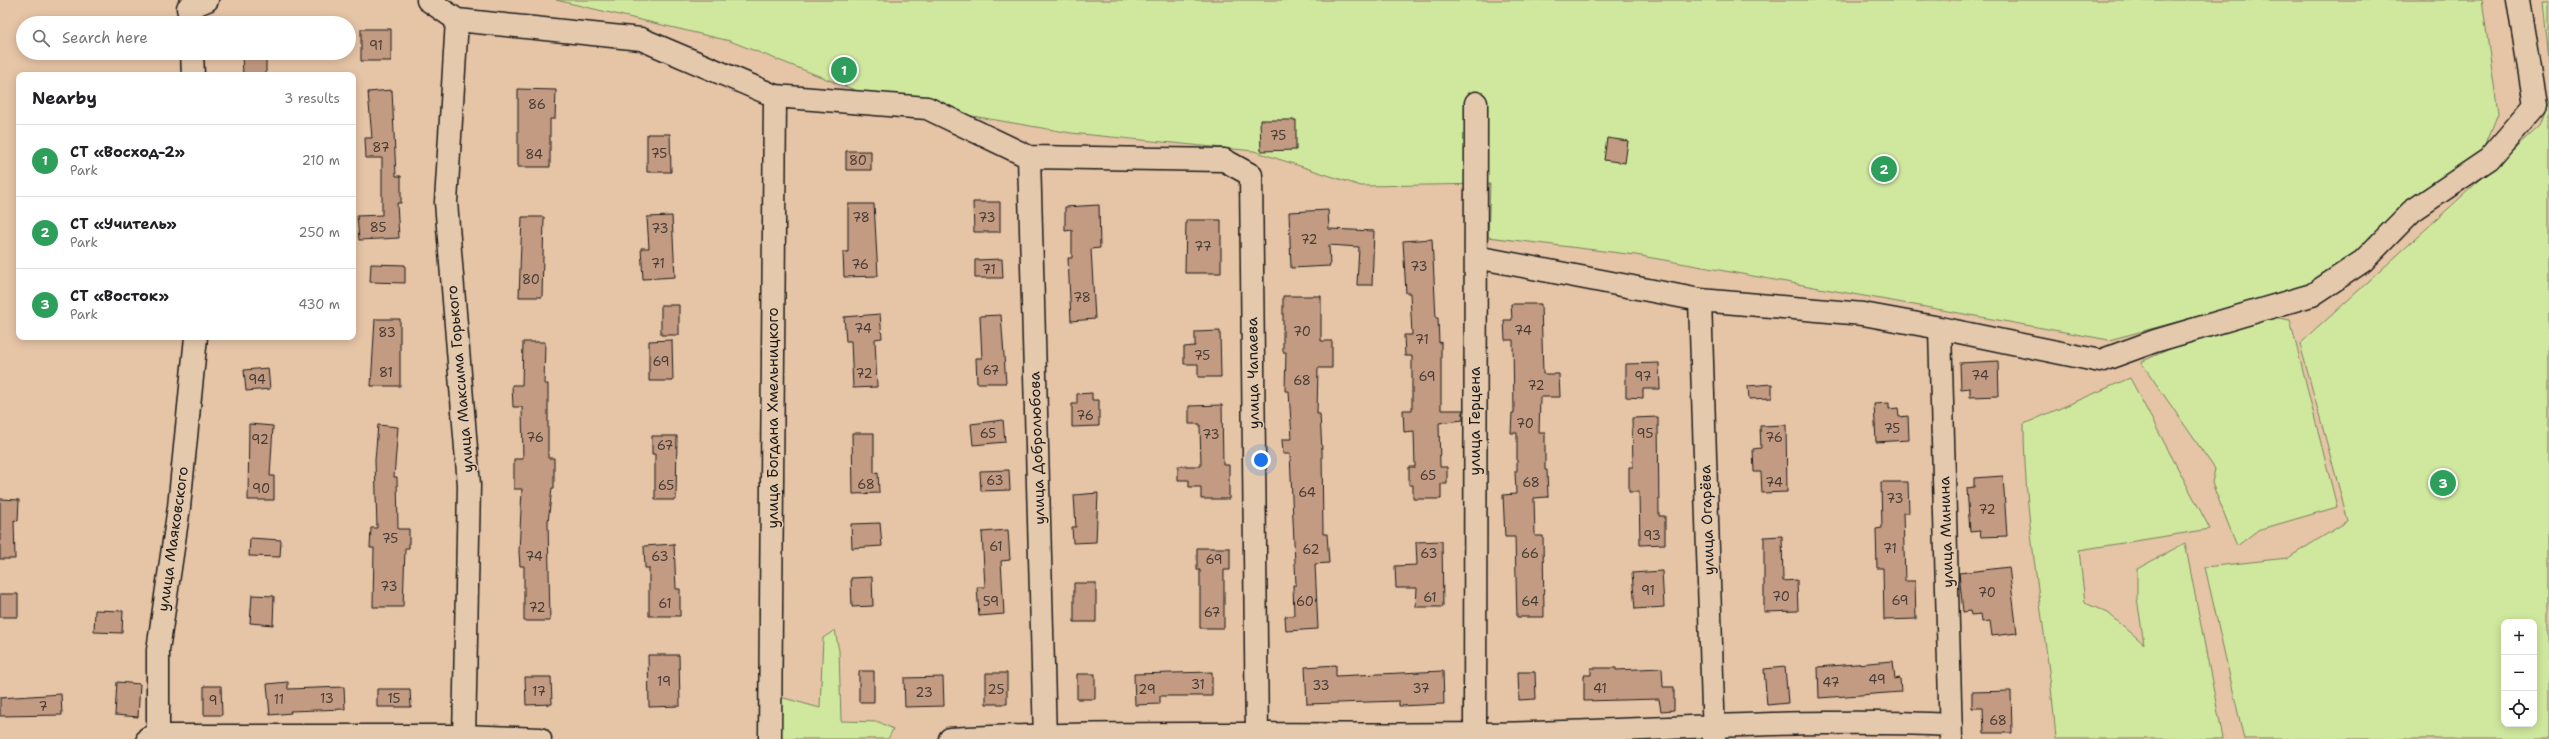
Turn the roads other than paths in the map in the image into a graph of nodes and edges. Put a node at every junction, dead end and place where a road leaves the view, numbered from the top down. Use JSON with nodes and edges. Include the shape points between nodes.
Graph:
{"nodes":[{"id":1,"x":207,"y":0,"type":"edge"},
{"id":2,"x":428,"y":0,"type":"edge"},
{"id":3,"x":2518,"y":0,"type":"edge"},
{"id":4,"x":190,"y":16,"type":"edge"},
{"id":5,"x":457,"y":20,"type":"junction"},
{"id":6,"x":192,"y":60,"type":"edge"},
{"id":7,"x":193,"y":72,"type":"edge"},
{"id":8,"x":775,"y":96,"type":"junction"},
{"id":9,"x":1476,"y":103,"type":"dead end"},
{"id":10,"x":1029,"y":157,"type":"junction"},
{"id":11,"x":1476,"y":257,"type":"junction"},
{"id":12,"x":1700,"y":300,"type":"junction"},
{"id":13,"x":1938,"y":328,"type":"junction"},
{"id":14,"x":196,"y":340,"type":"edge"},
{"id":15,"x":1714,"y":732,"type":"edge"},
{"id":16,"x":1951,"y":732,"type":"edge"},
{"id":17,"x":1257,"y":736,"type":"edge"},
{"id":18,"x":1045,"y":737,"type":"edge"},
{"id":19,"x":1474,"y":737,"type":"edge"},
{"id":20,"x":155,"y":738,"type":"edge"},
{"id":21,"x":464,"y":738,"type":"edge"},
{"id":22,"x":540,"y":739,"type":"edge"},
{"id":23,"x":770,"y":739,"type":"edge"},
{"id":24,"x":950,"y":739,"type":"edge"}],
"edges":[{"from":1,"to":4,"type":"street","via":[[188,8]]},
{"from":2,"to":5,"type":"street"},
{"from":3,"to":13,"type":"street","via":[[2535,105],[2489,159],[2412,211],[2364,261],[2312,295],[2155,341],[2100,361]]},
{"from":5,"to":8,"type":"street","via":[[640,39]]},
{"from":5,"to":21,"type":"street","name":"улица Максима Горького","via":[[446,202],[469,485]]},
{"from":6,"to":7,"type":"street"},
{"from":8,"to":10,"type":"street","via":[[928,108]]},
{"from":8,"to":23,"type":"street","name":"улица Богдана Хмельницкого"},
{"from":9,"to":11,"type":"street","name":"улица Герцена"},
{"from":10,"to":17,"type":"street","name":"улица Чапаева","via":[[1224,160],[1251,175]]},
{"from":10,"to":18,"type":"street","name":"улица Добролюбова"},
{"from":11,"to":12,"type":"street"},
{"from":11,"to":19,"type":"street","name":"улица Герцена"},
{"from":12,"to":13,"type":"street","via":[[1863,314]]},
{"from":12,"to":15,"type":"street","name":"улица Огарёва"},
{"from":13,"to":16,"type":"street","name":"улица Минина"},
{"from":14,"to":20,"type":"street","name":"улица Маяковского","via":[[179,507],[158,650]]},
{"from":15,"to":16,"type":"street"},
{"from":15,"to":19,"type":"street"},
{"from":17,"to":18,"type":"street"},
{"from":17,"to":19,"type":"street"},
{"from":18,"to":24,"type":"street"},
{"from":20,"to":21,"type":"street"},
{"from":21,"to":22,"type":"street"}]}
